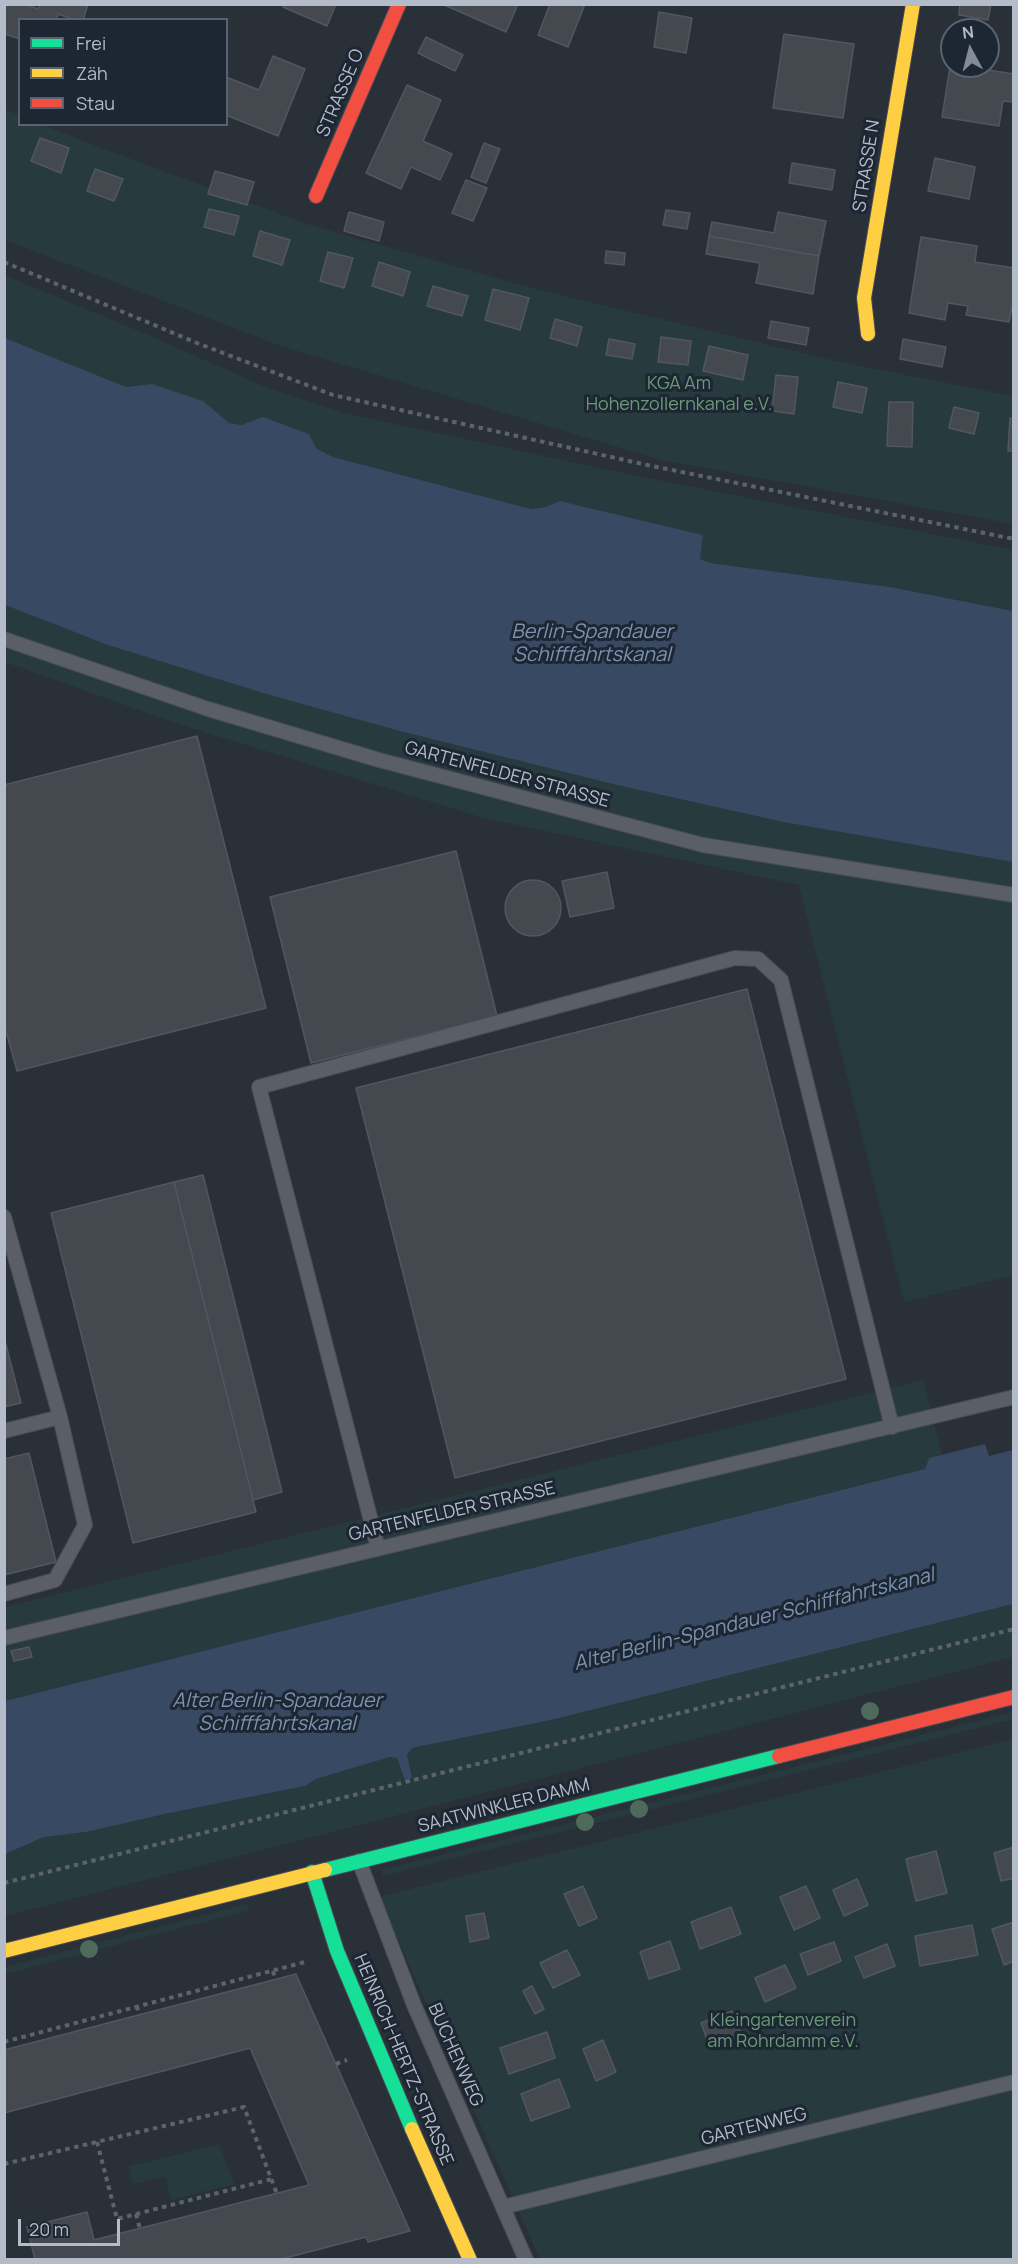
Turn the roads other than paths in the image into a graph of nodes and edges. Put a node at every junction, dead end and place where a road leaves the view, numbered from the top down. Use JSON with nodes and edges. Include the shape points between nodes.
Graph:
{"nodes":[{"id":1,"x":399,"y":4,"type":"edge"},
{"id":2,"x":912,"y":4,"type":"edge"},
{"id":3,"x":316,"y":196,"type":"dead end"},
{"id":4,"x":868,"y":334,"type":"dead end"},
{"id":5,"x":4,"y":639,"type":"edge"},
{"id":6,"x":1014,"y":895,"type":"edge"},
{"id":7,"x":4,"y":1217,"type":"edge"},
{"id":8,"x":1014,"y":1397,"type":"edge"},
{"id":9,"x":60,"y":1417,"type":"junction"},
{"id":10,"x":892,"y":1427,"type":"junction"},
{"id":11,"x":4,"y":1431,"type":"edge"},
{"id":12,"x":378,"y":1548,"type":"junction"},
{"id":13,"x":4,"y":1594,"type":"edge"},
{"id":14,"x":4,"y":1638,"type":"edge"},
{"id":15,"x":1014,"y":1697,"type":"edge"},
{"id":16,"x":359,"y":1861,"type":"junction"},
{"id":17,"x":312,"y":1872,"type":"junction"},
{"id":18,"x":4,"y":1951,"type":"edge"},
{"id":19,"x":1014,"y":2082,"type":"edge"},
{"id":20,"x":503,"y":2207,"type":"junction"},
{"id":21,"x":468,"y":2259,"type":"edge"},
{"id":22,"x":526,"y":2259,"type":"edge"}],
"edges":[{"from":1,"to":3,"type":"main road","name":"STRASSE O"},
{"from":2,"to":4,"type":"main road","name":"STRASSE N","via":[[864,298]]},
{"from":5,"to":6,"type":"lane","name":"GARTENFELDER STRASSE","via":[[208,710],[703,845]]},
{"from":7,"to":9,"type":"lane"},
{"from":8,"to":10,"type":"lane","name":"GARTENFELDER STRASSE"},
{"from":9,"to":11,"type":"lane"},
{"from":9,"to":13,"type":"lane","via":[[85,1525],[55,1580]]},
{"from":10,"to":12,"type":"lane","name":"GARTENFELDER STRASSE"},
{"from":10,"to":12,"type":"lane","via":[[781,980],[758,959],[735,958],[259,1087]]},
{"from":12,"to":14,"type":"lane","name":"GARTENFELDER STRASSE"},
{"from":15,"to":16,"type":"main road","name":"SAATWINKLER DAMM"},
{"from":16,"to":17,"type":"main road","name":"SAATWINKLER DAMM"},
{"from":16,"to":20,"type":"lane","name":"BUCHENWEG","via":[[414,2005]]},
{"from":17,"to":18,"type":"main road","name":"SAATWINKLER DAMM"},
{"from":17,"to":21,"type":"main road","name":"HEINRICH-HERTZ-STRASSE","via":[[337,1951]]},
{"from":19,"to":20,"type":"lane","name":"GARTENWEG"},
{"from":20,"to":22,"type":"lane","name":"BUCHENWEG"}]}
